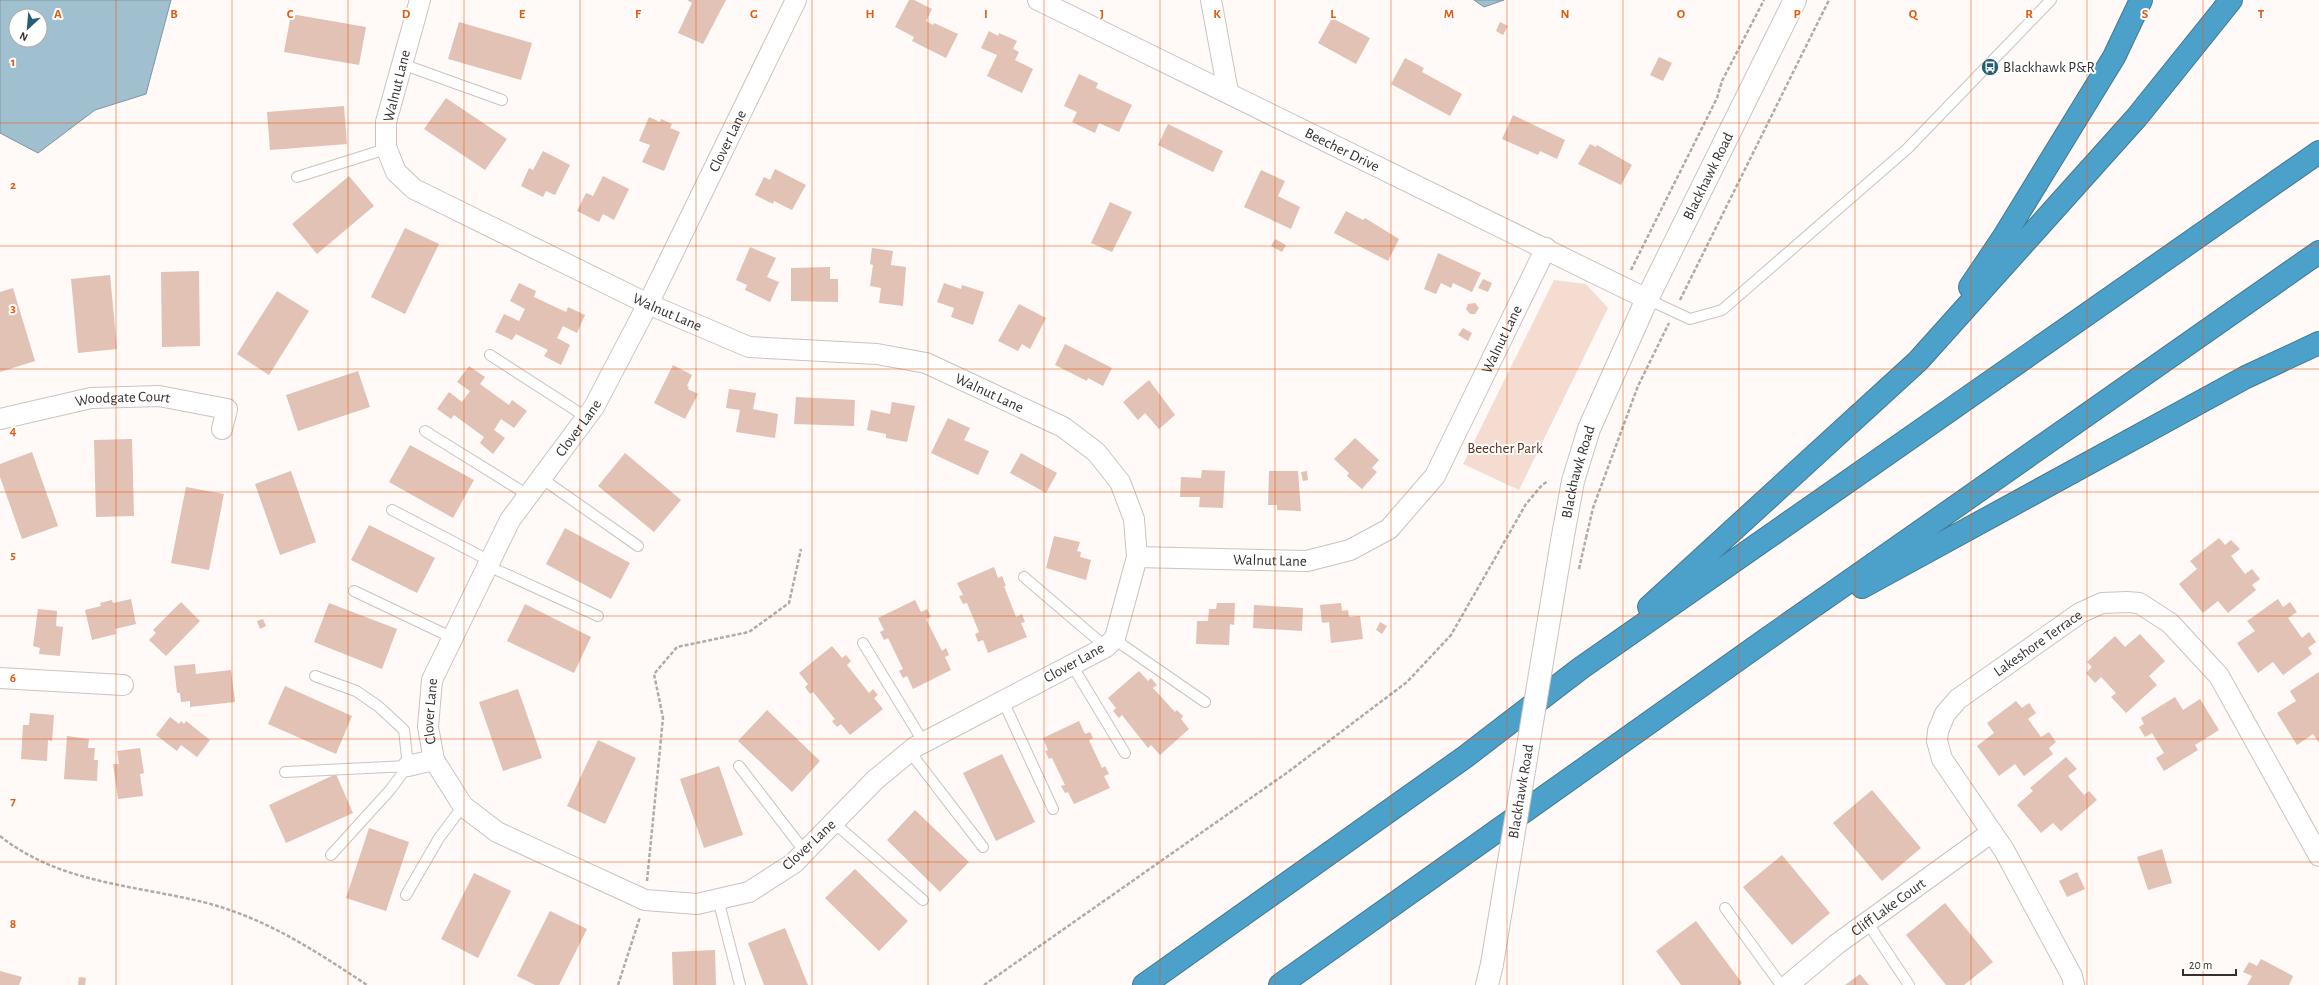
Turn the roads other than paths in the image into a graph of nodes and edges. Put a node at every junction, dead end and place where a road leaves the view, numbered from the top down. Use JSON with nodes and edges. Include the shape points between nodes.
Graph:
{"nodes":[{"id":1,"x":420,"y":0,"type":"edge"},
{"id":2,"x":796,"y":0,"type":"edge"},
{"id":3,"x":1038,"y":0,"type":"edge"},
{"id":4,"x":1211,"y":0,"type":"edge"},
{"id":5,"x":1795,"y":0,"type":"edge"},
{"id":6,"x":2051,"y":0,"type":"edge"},
{"id":7,"x":2141,"y":0,"type":"edge"},
{"id":8,"x":2231,"y":0,"type":"edge"},
{"id":9,"x":402,"y":64,"type":"junction"},
{"id":10,"x":1228,"y":92,"type":"junction"},
{"id":11,"x":502,"y":100,"type":"dead end"},
{"id":12,"x":386,"y":149,"type":"junction"},
{"id":13,"x":2319,"y":152,"type":"edge"},
{"id":14,"x":297,"y":177,"type":"dead end"},
{"id":15,"x":1546,"y":248,"type":"junction"},
{"id":16,"x":2319,"y":252,"type":"edge"},
{"id":17,"x":1647,"y":299,"type":"junction"},
{"id":18,"x":648,"y":304,"type":"junction"},
{"id":19,"x":2319,"y":343,"type":"edge"},
{"id":20,"x":490,"y":355,"type":"dead end"},
{"id":21,"x":1918,"y":362,"type":"junction"},
{"id":22,"x":586,"y":417,"type":"junction"},
{"id":23,"x":0,"y":419,"type":"edge"},
{"id":24,"x":222,"y":429,"type":"dead end"},
{"id":25,"x":425,"y":431,"type":"dead end"},
{"id":26,"x":541,"y":478,"type":"junction"},
{"id":27,"x":528,"y":495,"type":"junction"},
{"id":28,"x":392,"y":510,"type":"dead end"},
{"id":29,"x":638,"y":546,"type":"dead end"},
{"id":30,"x":1137,"y":557,"type":"junction"},
{"id":31,"x":489,"y":564,"type":"junction"},
{"id":32,"x":1024,"y":577,"type":"dead end"},
{"id":33,"x":354,"y":591,"type":"dead end"},
{"id":34,"x":598,"y":616,"type":"dead end"},
{"id":35,"x":453,"y":638,"type":"junction"},
{"id":36,"x":1764,"y":641,"type":"junction"},
{"id":37,"x":1111,"y":642,"type":"junction"},
{"id":38,"x":863,"y":643,"type":"dead end"},
{"id":39,"x":1072,"y":665,"type":"junction"},
{"id":40,"x":1581,"y":668,"type":"junction"},
{"id":41,"x":315,"y":676,"type":"dead end"},
{"id":42,"x":0,"y":678,"type":"edge"},
{"id":43,"x":123,"y":685,"type":"dead end"},
{"id":44,"x":1003,"y":701,"type":"junction"},
{"id":45,"x":1205,"y":702,"type":"dead end"},
{"id":46,"x":917,"y":747,"type":"junction"},
{"id":47,"x":1125,"y":754,"type":"dead end"},
{"id":48,"x":434,"y":760,"type":"junction"},
{"id":49,"x":408,"y":766,"type":"junction"},
{"id":50,"x":739,"y":766,"type":"dead end"},
{"id":51,"x":285,"y":772,"type":"dead end"},
{"id":52,"x":463,"y":806,"type":"junction"},
{"id":53,"x":1053,"y":809,"type":"dead end"},
{"id":54,"x":833,"y":822,"type":"junction"},
{"id":55,"x":1992,"y":832,"type":"junction"},
{"id":56,"x":983,"y":847,"type":"dead end"},
{"id":57,"x":805,"y":852,"type":"junction"},
{"id":58,"x":331,"y":855,"type":"dead end"},
{"id":59,"x":2319,"y":856,"type":"edge"},
{"id":60,"x":406,"y":895,"type":"dead end"},
{"id":61,"x":718,"y":899,"type":"junction"},
{"id":62,"x":923,"y":900,"type":"dead end"},
{"id":63,"x":1725,"y":908,"type":"dead end"},
{"id":64,"x":1867,"y":922,"type":"junction"},
{"id":65,"x":740,"y":985,"type":"edge"},
{"id":66,"x":1144,"y":985,"type":"edge"},
{"id":67,"x":1280,"y":985,"type":"edge"},
{"id":68,"x":1487,"y":985,"type":"edge"},
{"id":69,"x":1782,"y":985,"type":"edge"},
{"id":70,"x":1788,"y":985,"type":"edge"},
{"id":71,"x":1909,"y":985,"type":"edge"},
{"id":72,"x":2074,"y":985,"type":"edge"}],
"edges":[{"from":1,"to":9,"type":"street","name":"Walnut Lane"},
{"from":2,"to":18,"type":"street","name":"Clover Lane"},
{"from":3,"to":10,"type":"street","name":"Beecher Drive"},
{"from":4,"to":10,"type":"street"},
{"from":5,"to":17,"type":"street","name":"Blackhawk Road"},
{"from":6,"to":17,"type":"lane","via":[[1907,149],[1722,310],[1690,319]]},
{"from":7,"to":21,"type":"highway","via":[[2114,57],[2020,211]]},
{"from":8,"to":21,"type":"highway","via":[[2137,117]]},
{"from":9,"to":11,"type":"lane"},
{"from":9,"to":12,"type":"street","name":"Walnut Lane","via":[[386,122]]},
{"from":10,"to":15,"type":"street","name":"Beecher Drive"},
{"from":12,"to":14,"type":"lane"},
{"from":12,"to":18,"type":"street","name":"Walnut Lane","via":[[396,172],[414,189]]},
{"from":13,"to":40,"type":"highway"},
{"from":15,"to":17,"type":"street","name":"Beecher Drive"},
{"from":15,"to":30,"type":"street","name":"Walnut Lane","via":[[1435,476],[1389,528],[1350,550],[1307,561]]},
{"from":16,"to":36,"type":"highway"},
{"from":17,"to":68,"type":"street","name":"Blackhawk Road","bridge":true,"via":[[1589,429],[1573,481]]},
{"from":18,"to":22,"type":"street","name":"Clover Lane","via":[[594,407]]},
{"from":18,"to":30,"type":"street","name":"Walnut Lane","via":[[749,347],[877,354],[926,363],[1063,427],[1096,452],[1120,482],[1134,519]]},
{"from":19,"to":36,"type":"highway","via":[[2246,377]]},
{"from":20,"to":22,"type":"lane"},
{"from":21,"to":40,"type":"highway"},
{"from":22,"to":26,"type":"street","name":"Clover Lane"},
{"from":23,"to":24,"type":"street","name":"Woodgate Court","via":[[91,398],[160,396],[227,409]]},
{"from":25,"to":27,"type":"lane"},
{"from":26,"to":27,"type":"street","name":"Clover Lane"},
{"from":26,"to":29,"type":"lane"},
{"from":27,"to":31,"type":"street","name":"Clover Lane","via":[[510,520]]},
{"from":28,"to":31,"type":"lane"},
{"from":30,"to":37,"type":"street","name":"Clover Lane"},
{"from":31,"to":34,"type":"lane"},
{"from":31,"to":35,"type":"street","name":"Clover Lane"},
{"from":32,"to":37,"type":"lane"},
{"from":33,"to":35,"type":"lane"},
{"from":35,"to":48,"type":"street","name":"Clover Lane","via":[[432,680],[428,727]]},
{"from":36,"to":67,"type":"highway"},
{"from":37,"to":39,"type":"street","name":"Clover Lane"},
{"from":37,"to":45,"type":"lane","via":[[1124,646]]},
{"from":38,"to":46,"type":"lane"},
{"from":39,"to":44,"type":"street","name":"Clover Lane"},
{"from":39,"to":47,"type":"lane"},
{"from":40,"to":66,"type":"highway","via":[[1464,758]]},
{"from":41,"to":49,"type":"lane","via":[[356,692],[378,706],[404,730]]},
{"from":42,"to":43,"type":"street"},
{"from":44,"to":46,"type":"street","name":"Clover Lane"},
{"from":44,"to":53,"type":"lane"},
{"from":46,"to":54,"type":"street","name":"Clover Lane","via":[[875,780]]},
{"from":46,"to":56,"type":"lane"},
{"from":48,"to":49,"type":"street"},
{"from":48,"to":52,"type":"street","name":"Clover Lane"},
{"from":49,"to":51,"type":"lane"},
{"from":49,"to":58,"type":"lane","via":[[380,802]]},
{"from":50,"to":57,"type":"lane"},
{"from":52,"to":60,"type":"lane","via":[[439,838]]},
{"from":52,"to":61,"type":"street","name":"Clover Lane","via":[[497,832],[645,900],[697,904]]},
{"from":54,"to":57,"type":"street","name":"Clover Lane"},
{"from":54,"to":62,"type":"lane"},
{"from":55,"to":59,"type":"street","name":"Lakeshore Terrace","via":[[1942,759],[1937,741],[1945,714],[1958,699],[2080,613],[2102,603],[2127,602],[2139,603],[2165,619],[2219,676]]},
{"from":55,"to":64,"type":"street","name":"Cliff Lake Court"},
{"from":55,"to":72,"type":"street","name":"Lakeshore Terrace","via":[[2072,976]]},
{"from":57,"to":61,"type":"street","name":"Clover Lane","via":[[794,863],[748,892]]},
{"from":61,"to":65,"type":"lane"},
{"from":63,"to":69,"type":"lane"},
{"from":64,"to":70,"type":"street","name":"Cliff Lake Court"},
{"from":64,"to":71,"type":"lane"}]}
